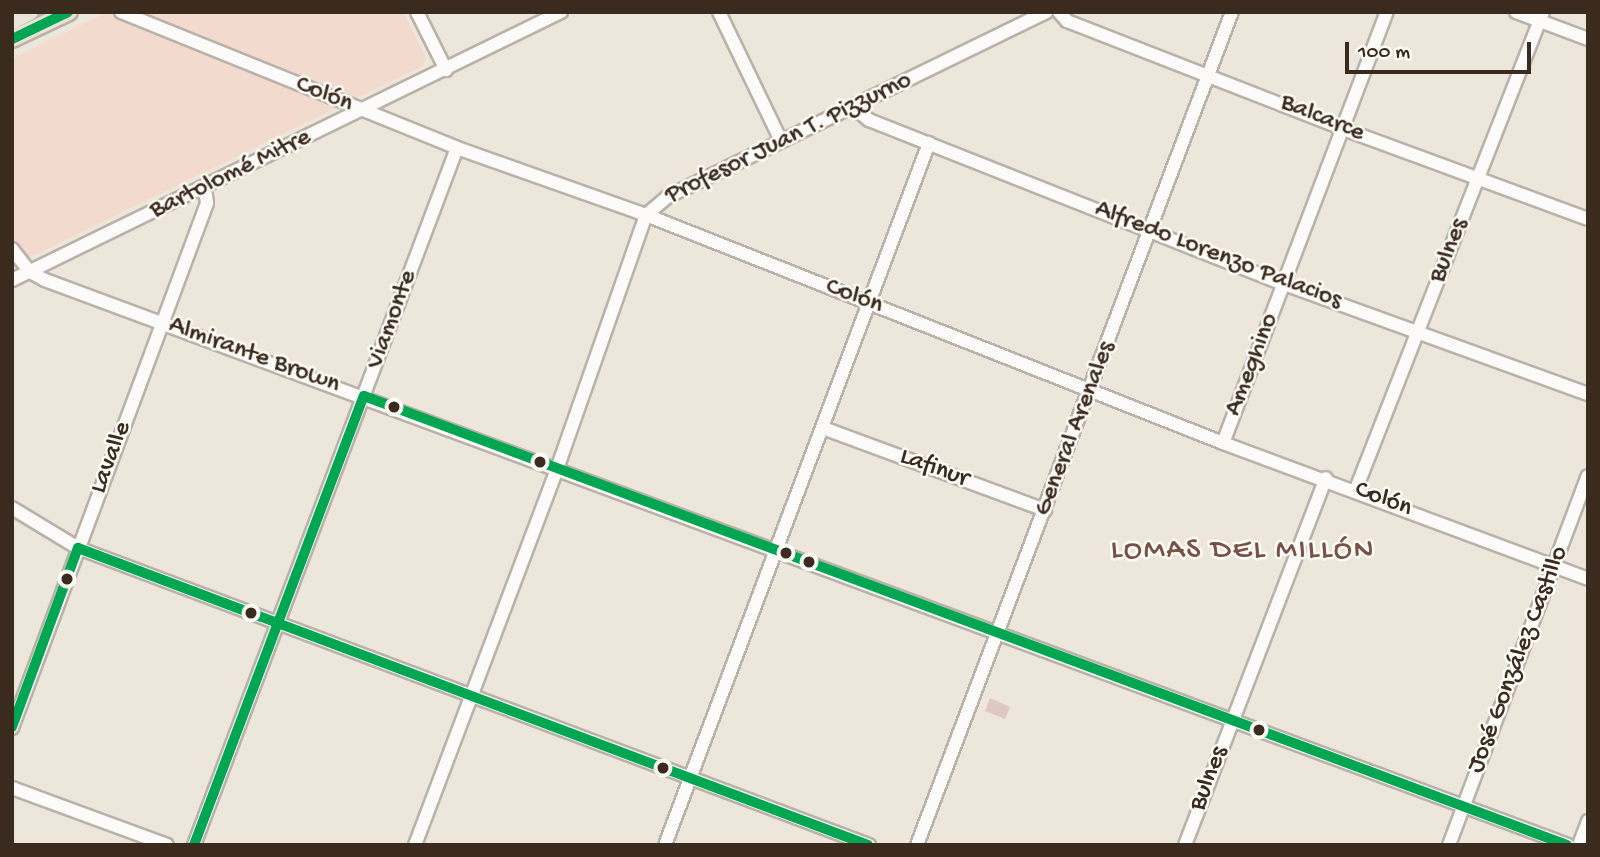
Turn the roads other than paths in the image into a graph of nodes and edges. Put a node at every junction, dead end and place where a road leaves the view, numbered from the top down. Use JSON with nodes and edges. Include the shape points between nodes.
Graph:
{"nodes":[{"id":1,"x":30,"y":12,"type":"edge"},
{"id":2,"x":69,"y":12,"type":"edge"},
{"id":3,"x":121,"y":12,"type":"edge"},
{"id":4,"x":417,"y":12,"type":"edge"},
{"id":5,"x":561,"y":12,"type":"edge"},
{"id":6,"x":719,"y":12,"type":"edge"},
{"id":7,"x":1046,"y":12,"type":"edge"},
{"id":8,"x":1059,"y":12,"type":"edge"},
{"id":9,"x":1232,"y":12,"type":"edge"},
{"id":10,"x":1387,"y":12,"type":"edge"},
{"id":11,"x":1516,"y":12,"type":"edge"},
{"id":12,"x":1542,"y":17,"type":"edge"},
{"id":13,"x":1021,"y":18,"type":"edge"},
{"id":14,"x":12,"y":21,"type":"edge"},
{"id":15,"x":12,"y":39,"type":"edge"},
{"id":16,"x":1588,"y":39,"type":"edge"},
{"id":17,"x":446,"y":70,"type":"junction"},
{"id":18,"x":1210,"y":73,"type":"junction"},
{"id":19,"x":853,"y":107,"type":"junction"},
{"id":20,"x":365,"y":111,"type":"junction"},
{"id":21,"x":1346,"y":130,"type":"junction"},
{"id":22,"x":781,"y":141,"type":"junction"},
{"id":23,"x":929,"y":143,"type":"junction"},
{"id":24,"x":457,"y":148,"type":"junction"},
{"id":25,"x":1479,"y":177,"type":"junction"},
{"id":26,"x":205,"y":188,"type":"junction"},
{"id":27,"x":646,"y":215,"type":"junction"},
{"id":28,"x":1588,"y":219,"type":"edge"},
{"id":29,"x":1151,"y":229,"type":"junction"},
{"id":30,"x":12,"y":249,"type":"edge"},
{"id":31,"x":30,"y":272,"type":"junction"},
{"id":32,"x":12,"y":281,"type":"edge"},
{"id":33,"x":1284,"y":284,"type":"junction"},
{"id":34,"x":869,"y":304,"type":"junction"},
{"id":35,"x":164,"y":324,"type":"junction"},
{"id":36,"x":1418,"y":332,"type":"junction"},
{"id":37,"x":1091,"y":389,"type":"junction"},
{"id":38,"x":1588,"y":394,"type":"edge"},
{"id":39,"x":364,"y":396,"type":"junction"},
{"id":40,"x":822,"y":428,"type":"junction"},
{"id":41,"x":1223,"y":443,"type":"junction"},
{"id":42,"x":557,"y":469,"type":"junction"},
{"id":43,"x":1588,"y":476,"type":"edge"},
{"id":44,"x":1326,"y":478,"type":"junction"},
{"id":45,"x":1356,"y":489,"type":"junction"},
{"id":46,"x":12,"y":508,"type":"edge"},
{"id":47,"x":1045,"y":510,"type":"junction"},
{"id":48,"x":78,"y":548,"type":"junction"},
{"id":49,"x":774,"y":551,"type":"junction"},
{"id":50,"x":1555,"y":567,"type":"junction"},
{"id":51,"x":1588,"y":579,"type":"edge"},
{"id":52,"x":275,"y":622,"type":"junction"},
{"id":53,"x":999,"y":632,"type":"junction"},
{"id":54,"x":470,"y":696,"type":"junction"},
{"id":55,"x":1234,"y":718,"type":"junction"},
{"id":56,"x":12,"y":728,"type":"edge"},
{"id":57,"x":689,"y":779,"type":"junction"},
{"id":58,"x":12,"y":788,"type":"edge"},
{"id":59,"x":1464,"y":807,"type":"junction"},
{"id":60,"x":1588,"y":821,"type":"edge"},
{"id":61,"x":167,"y":845,"type":"edge"},
{"id":62,"x":194,"y":845,"type":"edge"},
{"id":63,"x":415,"y":845,"type":"edge"},
{"id":64,"x":665,"y":845,"type":"edge"},
{"id":65,"x":869,"y":845,"type":"edge"},
{"id":66,"x":918,"y":845,"type":"edge"},
{"id":67,"x":1185,"y":845,"type":"edge"},
{"id":68,"x":1450,"y":845,"type":"edge"},
{"id":69,"x":1568,"y":845,"type":"edge"},
{"id":70,"x":1579,"y":845,"type":"edge"}],
"edges":[{"from":1,"to":14,"type":"main road"},
{"from":2,"to":15,"type":"main road"},
{"from":3,"to":20,"type":"street","name":"Colón"},
{"from":4,"to":17,"type":"street"},
{"from":5,"to":17,"type":"street","name":"Bartolomé Mitre"},
{"from":6,"to":22,"type":"street"},
{"from":7,"to":13,"type":"street","name":"Profesor Juan T. Pizzurno"},
{"from":8,"to":18,"type":"street","name":"Balcarce","via":[[1067,21]]},
{"from":9,"to":18,"type":"street","name":"General Arenales"},
{"from":10,"to":21,"type":"street","name":"Ameghino"},
{"from":11,"to":12,"type":"street"},
{"from":12,"to":16,"type":"street"},
{"from":12,"to":25,"type":"street","name":"Bulnes"},
{"from":13,"to":19,"type":"street","name":"Profesor Juan T. Pizzurno"},
{"from":17,"to":20,"type":"street","name":"Bartolomé Mitre"},
{"from":18,"to":21,"type":"street","name":"Balcarce"},
{"from":18,"to":29,"type":"street","name":"General Arenales"},
{"from":19,"to":22,"type":"street","name":"Profesor Juan T. Pizzurno"},
{"from":19,"to":23,"type":"street","name":"Alfredo Lorenzo Palacios","via":[[869,120]]},
{"from":20,"to":24,"type":"street","name":"Colón"},
{"from":20,"to":26,"type":"street","name":"Bartolomé Mitre"},
{"from":21,"to":25,"type":"street","name":"Balcarce"},
{"from":21,"to":33,"type":"street","name":"Ameghino"},
{"from":22,"to":27,"type":"street","name":"Profesor Juan T. Pizzurno","via":[[669,196]]},
{"from":23,"to":29,"type":"street","name":"Alfredo Lorenzo Palacios"},
{"from":23,"to":34,"type":"street"},
{"from":24,"to":27,"type":"street","name":"Colón"},
{"from":24,"to":39,"type":"street","name":"Viamonte"},
{"from":25,"to":28,"type":"street","name":"Balcarce"},
{"from":25,"to":36,"type":"street","name":"Bulnes"},
{"from":26,"to":31,"type":"street","name":"Bartolomé Mitre"},
{"from":26,"to":35,"type":"street","name":"Lavalle","via":[[207,203]]},
{"from":27,"to":34,"type":"street","name":"Colón"},
{"from":27,"to":42,"type":"street","name":"Profesor Juan T. Pizzurno"},
{"from":29,"to":33,"type":"street","name":"Alfredo Lorenzo Palacios"},
{"from":29,"to":37,"type":"street","name":"General Arenales"},
{"from":30,"to":31,"type":"street"},
{"from":31,"to":32,"type":"street","name":"Bartolomé Mitre"},
{"from":31,"to":35,"type":"street","name":"Almirante Brown"},
{"from":33,"to":36,"type":"street","name":"Alfredo Lorenzo Palacios"},
{"from":33,"to":41,"type":"street","name":"Ameghino"},
{"from":34,"to":37,"type":"street","name":"Colón"},
{"from":34,"to":40,"type":"street"},
{"from":35,"to":39,"type":"street","name":"Almirante Brown"},
{"from":35,"to":48,"type":"street","name":"Lavalle"},
{"from":36,"to":38,"type":"street","name":"Alfredo Lorenzo Palacios"},
{"from":36,"to":45,"type":"street","name":"Bulnes"},
{"from":37,"to":41,"type":"street","name":"Colón"},
{"from":37,"to":47,"type":"street","name":"General Arenales"},
{"from":39,"to":42,"type":"street","name":"Almirante Brown"},
{"from":39,"to":52,"type":"street","name":"Viamonte"},
{"from":40,"to":47,"type":"street","name":"Lafinur"},
{"from":40,"to":49,"type":"street"},
{"from":41,"to":44,"type":"street","name":"Colón"},
{"from":42,"to":49,"type":"street","name":"Almirante Brown"},
{"from":42,"to":54,"type":"street","name":"Profesor Juan T. Pizzurno"},
{"from":43,"to":50,"type":"street","name":"José González Castillo"},
{"from":44,"to":45,"type":"street","name":"Colón"},
{"from":44,"to":55,"type":"street","name":"Bulnes"},
{"from":45,"to":50,"type":"street","name":"Colón"},
{"from":46,"to":48,"type":"street"},
{"from":47,"to":53,"type":"street","name":"General Arenales"},
{"from":48,"to":52,"type":"street"},
{"from":48,"to":56,"type":"street","name":"Lavalle"},
{"from":49,"to":53,"type":"street","name":"Almirante Brown"},
{"from":49,"to":57,"type":"street"},
{"from":50,"to":51,"type":"street","name":"Colón"},
{"from":50,"to":59,"type":"street","name":"José González Castillo"},
{"from":52,"to":54,"type":"street"},
{"from":52,"to":62,"type":"street","name":"Viamonte"},
{"from":53,"to":55,"type":"street","name":"Almirante Brown"},
{"from":53,"to":66,"type":"street","name":"General Arenales"},
{"from":54,"to":57,"type":"street"},
{"from":54,"to":63,"type":"street","name":"Profesor Juan T. Pizzurno"},
{"from":55,"to":59,"type":"street","name":"Almirante Brown"},
{"from":55,"to":67,"type":"street","name":"Bulnes"},
{"from":57,"to":64,"type":"street"},
{"from":57,"to":65,"type":"street"},
{"from":58,"to":61,"type":"street"},
{"from":59,"to":68,"type":"street","name":"José González Castillo"},
{"from":59,"to":69,"type":"street","name":"Almirante Brown"},
{"from":60,"to":70,"type":"street"}]}
